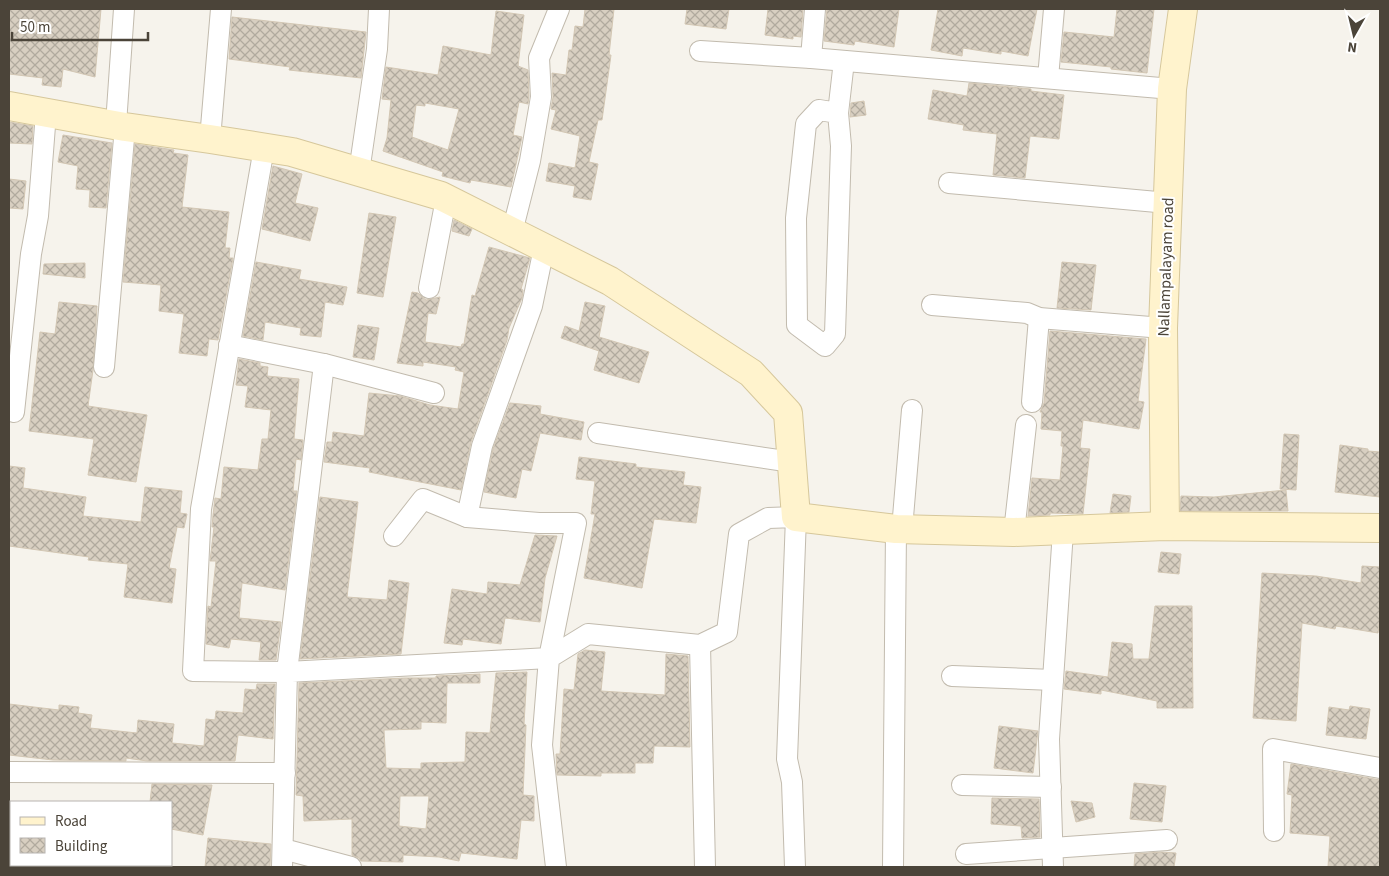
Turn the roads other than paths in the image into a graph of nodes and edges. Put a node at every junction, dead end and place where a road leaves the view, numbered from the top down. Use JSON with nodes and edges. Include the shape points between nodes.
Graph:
{"nodes":[{"id":1,"x":124,"y":9,"type":"edge"},
{"id":2,"x":221,"y":9,"type":"edge"},
{"id":3,"x":379,"y":9,"type":"edge"},
{"id":4,"x":559,"y":9,"type":"edge"},
{"id":5,"x":815,"y":9,"type":"edge"},
{"id":6,"x":1054,"y":9,"type":"edge"},
{"id":7,"x":1183,"y":9,"type":"edge"},
{"id":8,"x":700,"y":51,"type":"dead end"},
{"id":9,"x":811,"y":58,"type":"junction"},
{"id":10,"x":844,"y":61,"type":"junction"},
{"id":11,"x":1048,"y":78,"type":"junction"},
{"id":12,"x":1172,"y":89,"type":"junction"},
{"id":13,"x":9,"y":106,"type":"edge"},
{"id":14,"x":46,"y":113,"type":"junction"},
{"id":15,"x":838,"y":113,"type":"junction"},
{"id":16,"x":126,"y":127,"type":"junction"},
{"id":17,"x":210,"y":139,"type":"junction"},
{"id":18,"x":264,"y":148,"type":"junction"},
{"id":19,"x":358,"y":172,"type":"junction"},
{"id":20,"x":949,"y":184,"type":"dead end"},
{"id":21,"x":446,"y":199,"type":"junction"},
{"id":22,"x":1168,"y":203,"type":"junction"},
{"id":23,"x":512,"y":232,"type":"junction"},
{"id":24,"x":544,"y":248,"type":"junction"},
{"id":25,"x":429,"y":288,"type":"dead end"},
{"id":26,"x":932,"y":305,"type":"dead end"},
{"id":27,"x":1039,"y":318,"type":"junction"},
{"id":28,"x":1163,"y":328,"type":"junction"},
{"id":29,"x":229,"y":345,"type":"junction"},
{"id":30,"x":324,"y":364,"type":"junction"},
{"id":31,"x":104,"y":367,"type":"dead end"},
{"id":32,"x":434,"y":393,"type":"dead end"},
{"id":33,"x":1032,"y":402,"type":"dead end"},
{"id":34,"x":912,"y":410,"type":"dead end"},
{"id":35,"x":14,"y":412,"type":"dead end"},
{"id":36,"x":1026,"y":426,"type":"dead end"},
{"id":37,"x":598,"y":433,"type":"dead end"},
{"id":38,"x":792,"y":462,"type":"junction"},
{"id":39,"x":796,"y":516,"type":"junction"},
{"id":40,"x":467,"y":517,"type":"junction"},
{"id":41,"x":1165,"y":526,"type":"junction"},
{"id":42,"x":1380,"y":528,"type":"edge"},
{"id":43,"x":899,"y":529,"type":"junction"},
{"id":44,"x":1062,"y":530,"type":"junction"},
{"id":45,"x":1014,"y":532,"type":"junction"},
{"id":46,"x":394,"y":536,"type":"dead end"},
{"id":47,"x":700,"y":644,"type":"junction"},
{"id":48,"x":549,"y":658,"type":"junction"},
{"id":49,"x":287,"y":672,"type":"junction"},
{"id":50,"x":952,"y":676,"type":"dead end"},
{"id":51,"x":1053,"y":680,"type":"junction"},
{"id":52,"x":1380,"y":768,"type":"edge"},
{"id":53,"x":9,"y":772,"type":"edge"},
{"id":54,"x":284,"y":773,"type":"junction"},
{"id":55,"x":962,"y":785,"type":"dead end"},
{"id":56,"x":1051,"y":787,"type":"junction"},
{"id":57,"x":1274,"y":831,"type":"dead end"},
{"id":58,"x":1167,"y":840,"type":"dead end"},
{"id":59,"x":966,"y":854,"type":"dead end"},
{"id":60,"x":282,"y":858,"type":"edge"},
{"id":61,"x":1053,"y":858,"type":"edge"},
{"id":62,"x":351,"y":867,"type":"edge"},
{"id":63,"x":556,"y":867,"type":"edge"},
{"id":64,"x":705,"y":867,"type":"edge"},
{"id":65,"x":795,"y":867,"type":"edge"},
{"id":66,"x":893,"y":867,"type":"edge"}],
"edges":[{"from":1,"to":16,"type":"street","via":[[116,124]]},
{"from":2,"to":17,"type":"street"},
{"from":3,"to":19,"type":"street","via":[[377,49]]},
{"from":4,"to":23,"type":"street","via":[[539,58],[541,97],[530,161]]},
{"from":5,"to":9,"type":"street"},
{"from":6,"to":11,"type":"street"},
{"from":7,"to":12,"type":"street","name":"Nallampalayam road"},
{"from":8,"to":9,"type":"street"},
{"from":9,"to":10,"type":"street"},
{"from":10,"to":11,"type":"street"},
{"from":10,"to":15,"type":"street"},
{"from":11,"to":12,"type":"street"},
{"from":12,"to":22,"type":"street","name":"Nallampalayam road"},
{"from":13,"to":14,"type":"street"},
{"from":14,"to":16,"type":"street"},
{"from":14,"to":35,"type":"street","via":[[38,216]]},
{"from":15,"to":15,"type":"street","via":[[841,146],[836,334],[825,346],[796,325],[796,218],[806,124],[819,110]]},
{"from":16,"to":17,"type":"street"},
{"from":16,"to":31,"type":"street"},
{"from":17,"to":18,"type":"street"},
{"from":18,"to":19,"type":"street","via":[[292,152]]},
{"from":18,"to":29,"type":"street"},
{"from":19,"to":21,"type":"street"},
{"from":20,"to":22,"type":"street"},
{"from":21,"to":23,"type":"street"},
{"from":21,"to":25,"type":"street"},
{"from":22,"to":28,"type":"street","name":"Nallampalayam road"},
{"from":23,"to":24,"type":"street"},
{"from":24,"to":38,"type":"street","via":[[610,281],[751,373],[788,413]]},
{"from":24,"to":40,"type":"street","via":[[532,306],[482,446]]},
{"from":26,"to":27,"type":"street","via":[[1027,313]]},
{"from":27,"to":28,"type":"street"},
{"from":27,"to":33,"type":"street"},
{"from":28,"to":41,"type":"street","name":"Nallampalayam road"},
{"from":29,"to":30,"type":"street"},
{"from":29,"to":49,"type":"street","via":[[201,509],[193,671]]},
{"from":30,"to":32,"type":"street"},
{"from":30,"to":49,"type":"street"},
{"from":34,"to":43,"type":"street"},
{"from":36,"to":45,"type":"street"},
{"from":37,"to":38,"type":"street"},
{"from":38,"to":39,"type":"street"},
{"from":39,"to":43,"type":"street"},
{"from":39,"to":47,"type":"street","via":[[768,518],[739,534],[727,632]]},
{"from":39,"to":65,"type":"street","via":[[787,758],[792,782]]},
{"from":40,"to":46,"type":"street","via":[[423,499]]},
{"from":40,"to":48,"type":"street","via":[[576,523]]},
{"from":41,"to":42,"type":"street"},
{"from":41,"to":44,"type":"street"},
{"from":43,"to":45,"type":"street"},
{"from":43,"to":66,"type":"street"},
{"from":44,"to":45,"type":"street"},
{"from":44,"to":51,"type":"street"},
{"from":47,"to":48,"type":"street","via":[[588,634]]},
{"from":47,"to":64,"type":"street"},
{"from":48,"to":49,"type":"street"},
{"from":48,"to":63,"type":"street","via":[[542,745]]},
{"from":49,"to":54,"type":"street"},
{"from":50,"to":51,"type":"street"},
{"from":51,"to":56,"type":"street"},
{"from":52,"to":57,"type":"street","via":[[1273,749]]},
{"from":53,"to":54,"type":"street"},
{"from":54,"to":60,"type":"street"},
{"from":55,"to":56,"type":"street"},
{"from":56,"to":61,"type":"street"},
{"from":58,"to":61,"type":"street"},
{"from":59,"to":61,"type":"street"},
{"from":60,"to":62,"type":"street"}]}
